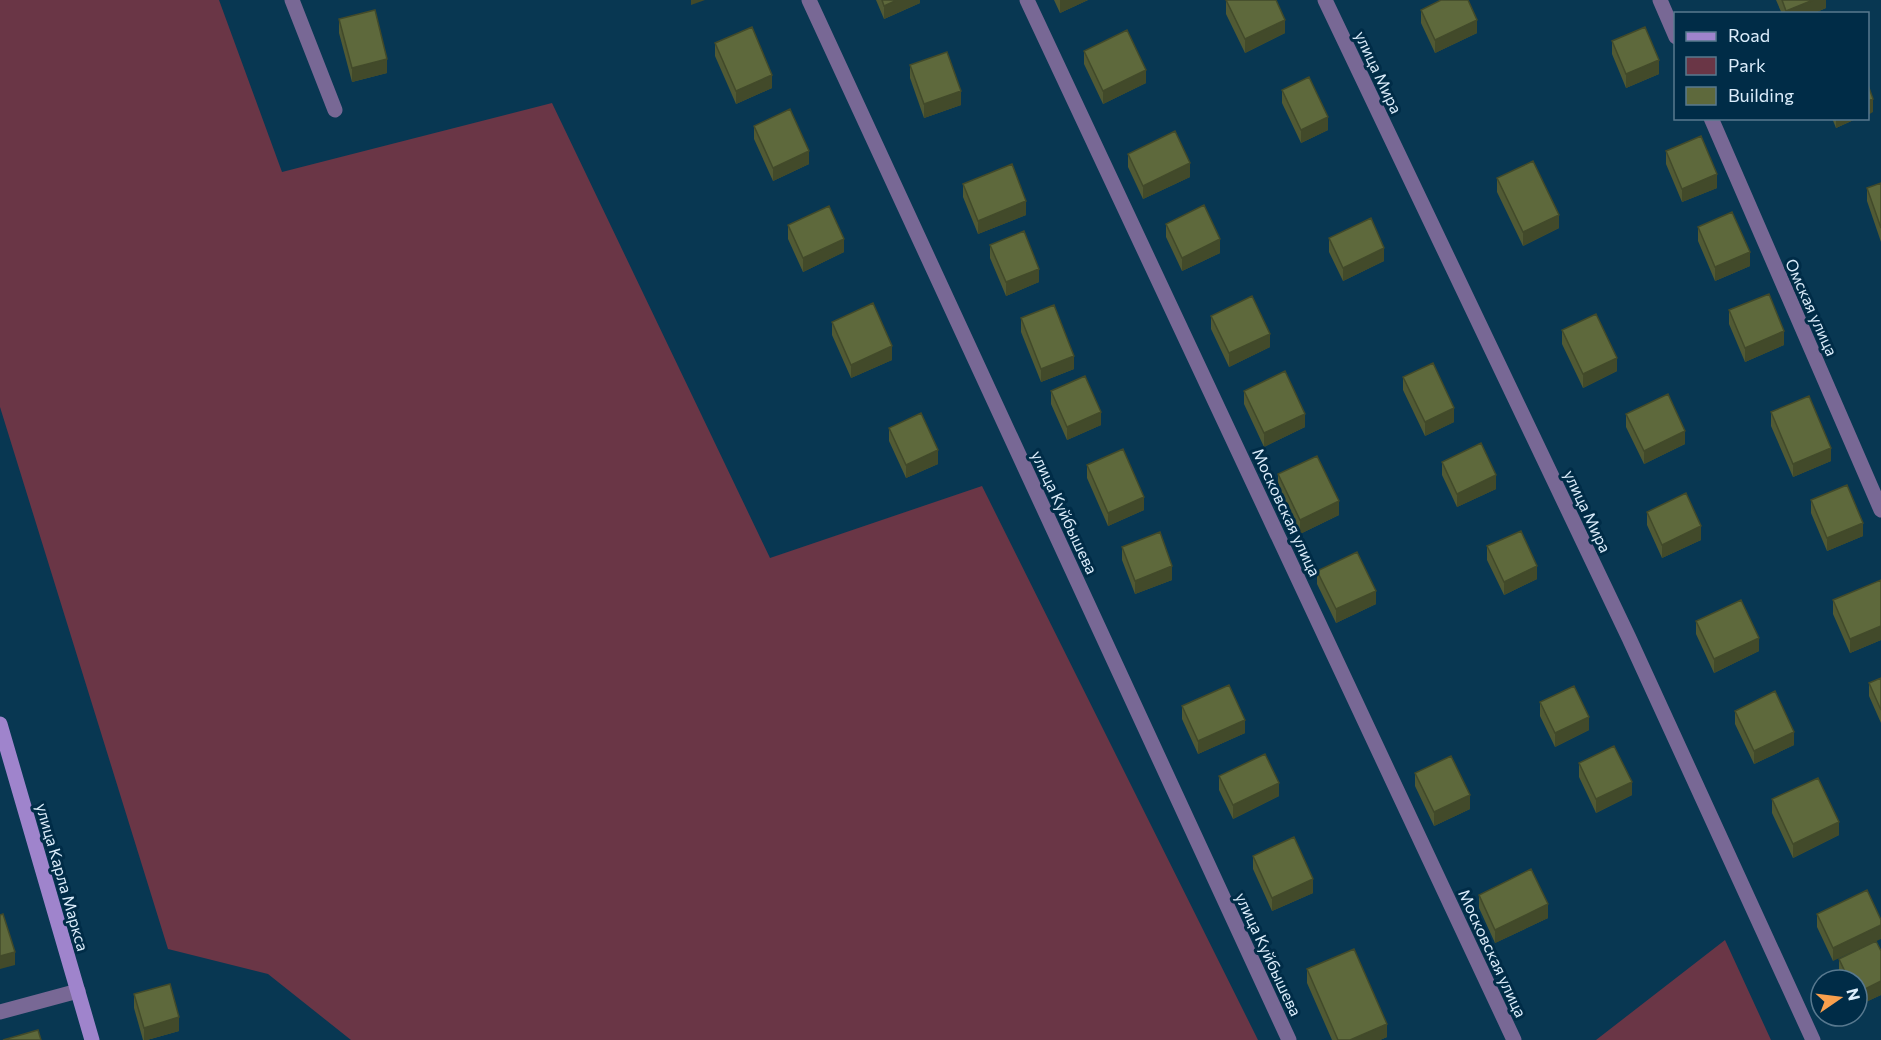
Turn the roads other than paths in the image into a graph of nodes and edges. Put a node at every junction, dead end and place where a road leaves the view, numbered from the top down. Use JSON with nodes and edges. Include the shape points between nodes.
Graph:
{"nodes":[{"id":1,"x":292,"y":0,"type":"edge"},
{"id":2,"x":809,"y":0,"type":"edge"},
{"id":3,"x":1027,"y":0,"type":"edge"},
{"id":4,"x":1325,"y":0,"type":"edge"},
{"id":5,"x":1660,"y":0,"type":"edge"},
{"id":6,"x":1674,"y":32,"type":"edge"},
{"id":7,"x":335,"y":110,"type":"dead end"},
{"id":8,"x":1712,"y":120,"type":"edge"},
{"id":9,"x":1881,"y":510,"type":"edge"},
{"id":10,"x":0,"y":724,"type":"edge"},
{"id":11,"x":78,"y":991,"type":"junction"},
{"id":12,"x":0,"y":1012,"type":"edge"},
{"id":13,"x":92,"y":1040,"type":"edge"},
{"id":14,"x":1289,"y":1040,"type":"edge"},
{"id":15,"x":1514,"y":1040,"type":"edge"},
{"id":16,"x":1814,"y":1040,"type":"edge"}],
"edges":[{"from":1,"to":7,"type":"street"},
{"from":2,"to":14,"type":"street","name":"улица Куйбышева"},
{"from":3,"to":15,"type":"street","name":"Московская улица"},
{"from":4,"to":16,"type":"street","name":"улица Мира","via":[[1629,638]]},
{"from":5,"to":6,"type":"street"},
{"from":8,"to":9,"type":"street","name":"Омская улица"},
{"from":10,"to":11,"type":"main road","name":"улица Карла Маркса"},
{"from":11,"to":12,"type":"street"},
{"from":11,"to":13,"type":"main road","name":"улица Карла Маркса"}]}
